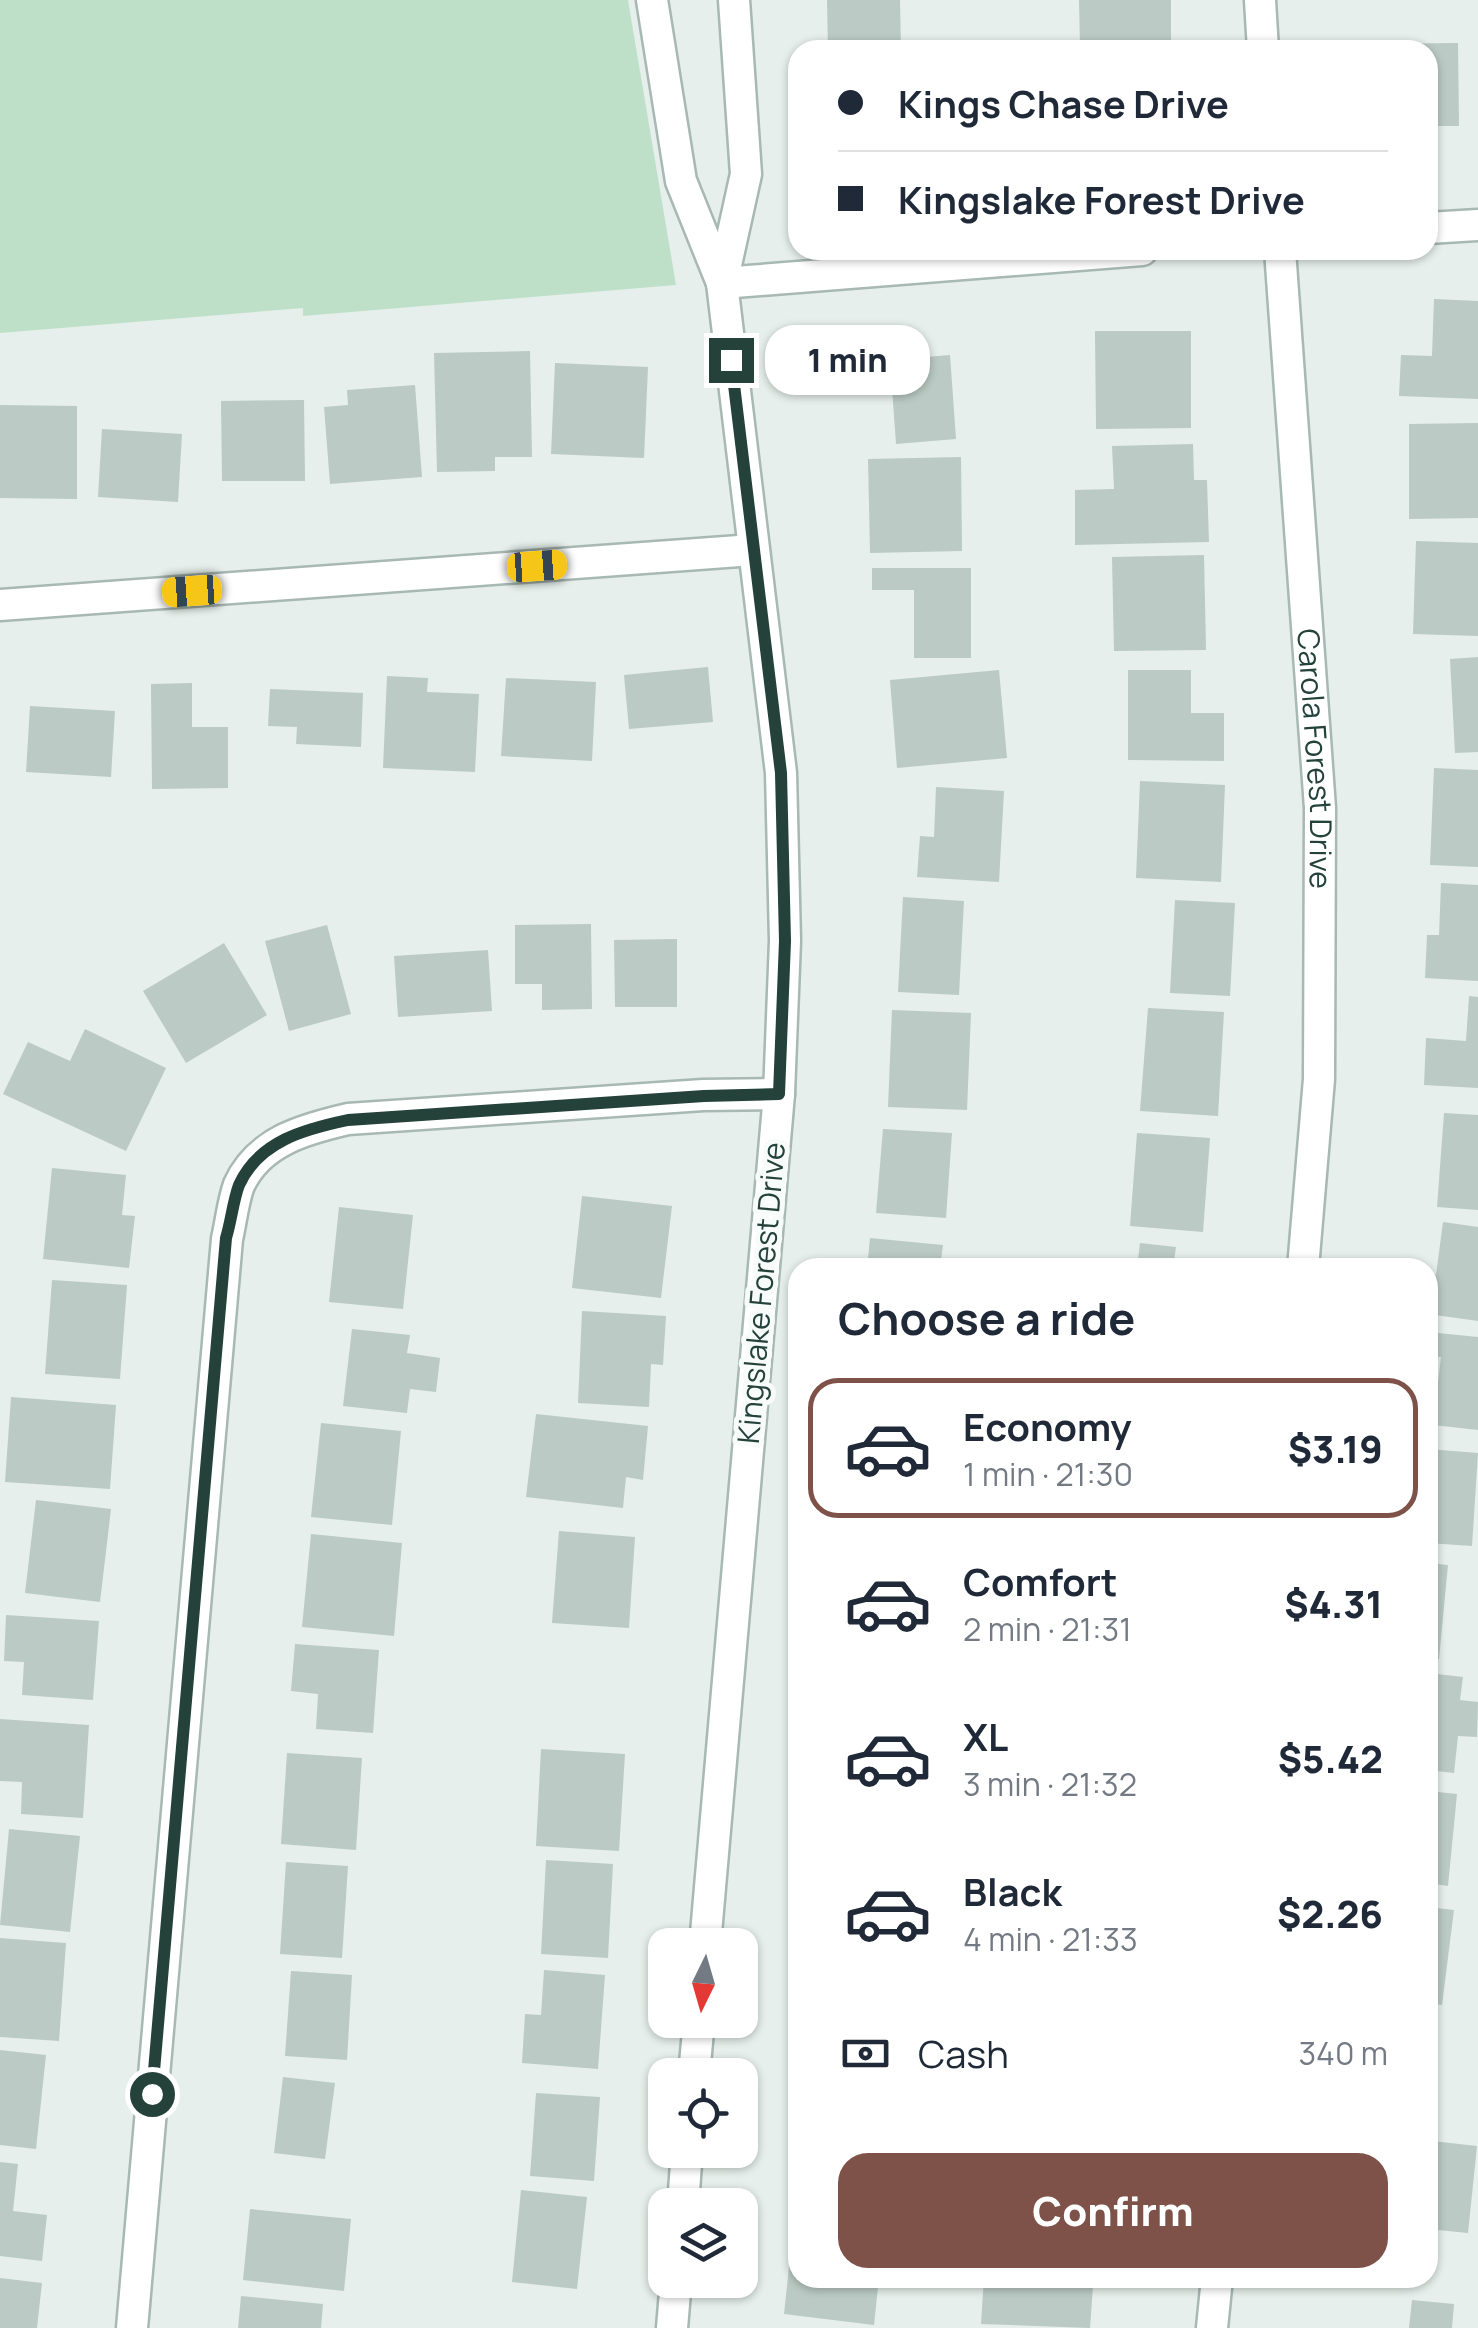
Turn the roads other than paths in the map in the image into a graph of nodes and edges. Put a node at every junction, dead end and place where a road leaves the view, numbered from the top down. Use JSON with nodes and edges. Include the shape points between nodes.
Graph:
{"nodes":[{"id":1,"x":652,"y":0,"type":"edge"},
{"id":2,"x":734,"y":0,"type":"edge"},
{"id":3,"x":1260,"y":0,"type":"edge"},
{"id":4,"x":1262,"y":40,"type":"edge"},
{"id":5,"x":1478,"y":225,"type":"edge"},
{"id":6,"x":1438,"y":227,"type":"edge"},
{"id":7,"x":1015,"y":260,"type":"edge"},
{"id":8,"x":1281,"y":260,"type":"edge"},
{"id":9,"x":722,"y":283,"type":"junction"},
{"id":10,"x":753,"y":550,"type":"junction"},
{"id":11,"x":0,"y":605,"type":"edge"},
{"id":12,"x":779,"y":1094,"type":"junction"},
{"id":13,"x":1304,"y":1258,"type":"edge"},
{"id":14,"x":706,"y":1928,"type":"edge"},
{"id":15,"x":1215,"y":2288,"type":"edge"},
{"id":16,"x":674,"y":2298,"type":"edge"},
{"id":17,"x":132,"y":2328,"type":"edge"},
{"id":18,"x":672,"y":2328,"type":"edge"},
{"id":19,"x":1212,"y":2328,"type":"edge"}],
"edges":[{"from":1,"to":9,"type":"street","name":"Kingslake Forest Drive","via":[[681,182]]},
{"from":2,"to":9,"type":"street","name":"Kingslake Forest Drive","via":[[746,174]]},
{"from":3,"to":4,"type":"street"},
{"from":5,"to":6,"type":"street"},
{"from":7,"to":9,"type":"street"},
{"from":8,"to":13,"type":"street","name":"Carola Forest Drive","via":[[1320,808],[1319,1079]]},
{"from":9,"to":10,"type":"street","name":"Kingslake Forest Drive"},
{"from":10,"to":11,"type":"street"},
{"from":10,"to":12,"type":"street","name":"Kingslake Forest Drive","via":[[781,773],[785,941]]},
{"from":12,"to":14,"type":"street","name":"Kingslake Forest Drive"},
{"from":12,"to":17,"type":"street","via":[[348,1120],[298,1130],[259,1156],[240,1185],[226,1238]]},
{"from":15,"to":19,"type":"street"},
{"from":16,"to":18,"type":"street"}]}
